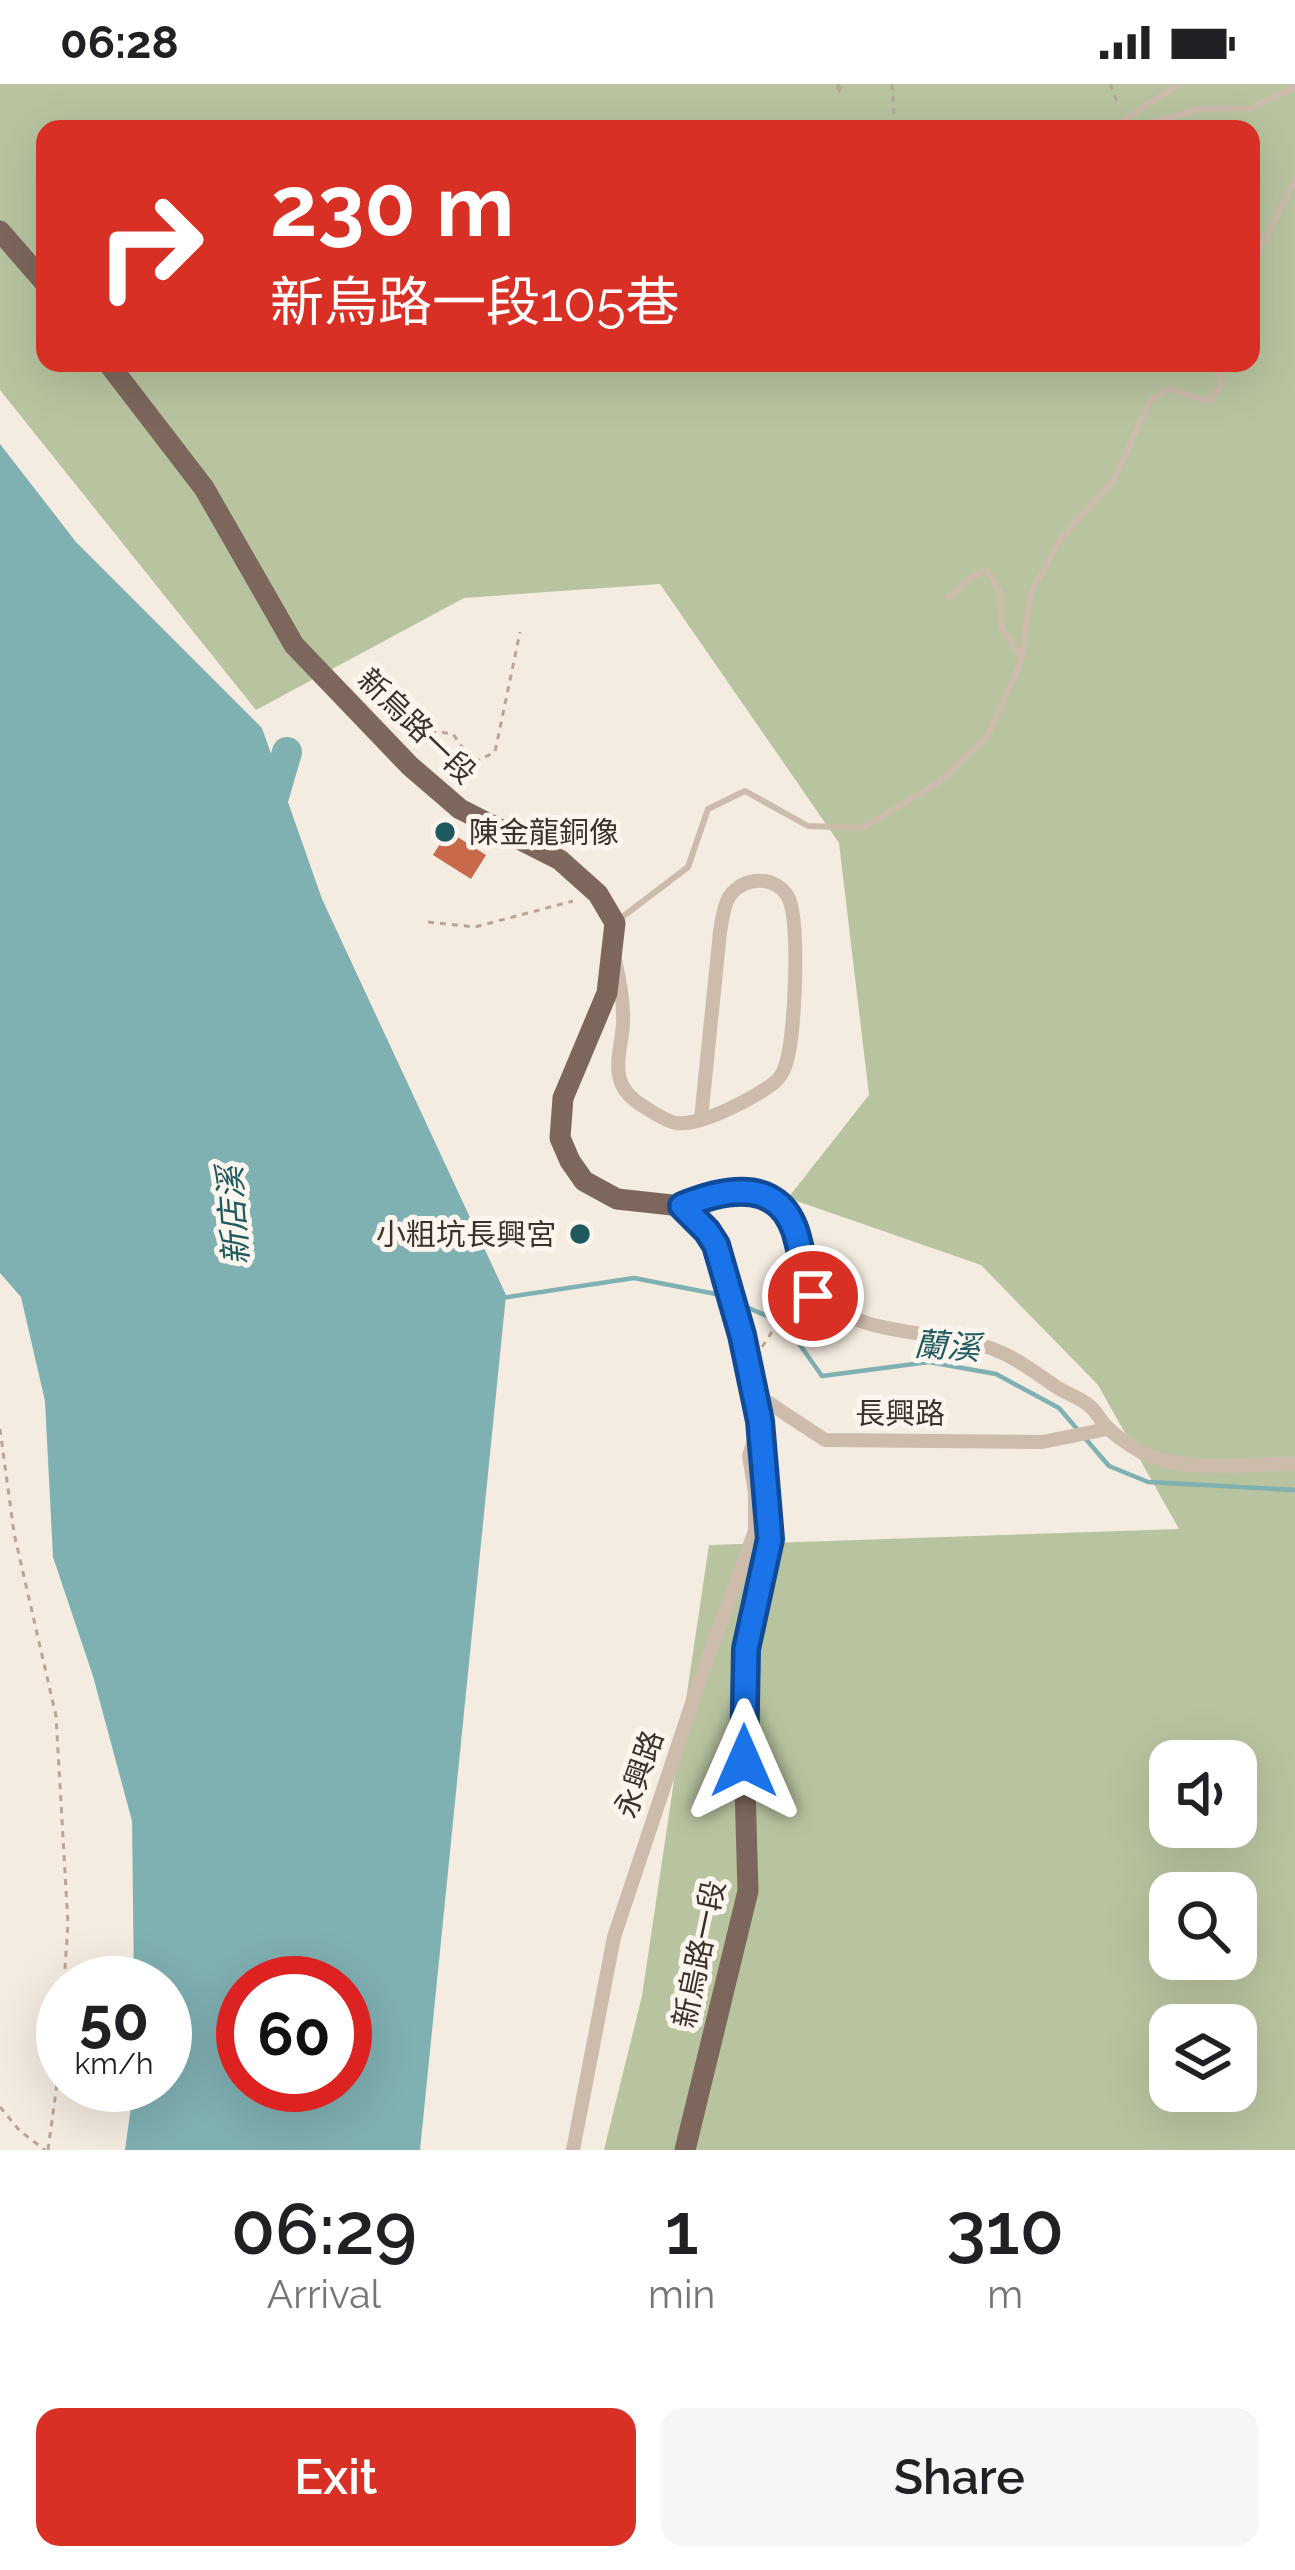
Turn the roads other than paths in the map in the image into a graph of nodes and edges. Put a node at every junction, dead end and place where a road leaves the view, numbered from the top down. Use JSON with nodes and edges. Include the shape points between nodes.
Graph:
{"nodes":[{"id":1,"x":1179,"y":84,"type":"edge"},
{"id":2,"x":1295,"y":87,"type":"edge"},
{"id":3,"x":1126,"y":120,"type":"edge"},
{"id":4,"x":1161,"y":120,"type":"edge"},
{"id":5,"x":1295,"y":180,"type":"edge"},
{"id":6,"x":0,"y":231,"type":"edge"},
{"id":7,"x":1260,"y":248,"type":"edge"},
{"id":8,"x":36,"y":273,"type":"edge"},
{"id":9,"x":116,"y":372,"type":"edge"},
{"id":10,"x":1219,"y":372,"type":"edge"},
{"id":11,"x":949,"y":597,"type":"dead end"},
{"id":12,"x":1022,"y":658,"type":"junction"},
{"id":13,"x":615,"y":923,"type":"junction"},
{"id":14,"x":613,"y":956,"type":"junction"},
{"id":15,"x":701,"y":1119,"type":"junction"},
{"id":16,"x":682,"y":1206,"type":"junction"},
{"id":17,"x":754,"y":1393,"type":"junction"},
{"id":18,"x":760,"y":1421,"type":"junction"},
{"id":19,"x":1102,"y":1430,"type":"junction"},
{"id":20,"x":1295,"y":1463,"type":"edge"},
{"id":21,"x":573,"y":2150,"type":"edge"},
{"id":22,"x":685,"y":2150,"type":"edge"}],
"edges":[{"from":1,"to":3,"type":"lane"},
{"from":2,"to":4,"type":"lane","via":[[1251,108]]},
{"from":5,"to":7,"type":"lane"},
{"from":6,"to":8,"type":"main road"},
{"from":9,"to":13,"type":"main road","name":"新烏路一段","via":[[204,488],[294,645],[460,809],[560,860],[598,894]]},
{"from":10,"to":12,"type":"lane","via":[[1221,386],[1208,401],[1168,389],[1150,400],[1114,479],[1059,541],[1030,595]]},
{"from":11,"to":12,"type":"lane","via":[[987,570],[1000,592],[1001,627]]},
{"from":12,"to":13,"type":"lane","via":[[988,735],[938,783],[862,827],[808,826],[745,791],[708,809],[688,867]]},
{"from":13,"to":14,"type":"main road"},
{"from":14,"to":15,"type":"street","via":[[621,984],[620,1080],[662,1117]]},
{"from":14,"to":16,"type":"main road","via":[[608,993],[563,1098],[560,1138],[584,1181],[617,1199]]},
{"from":15,"to":15,"type":"street","via":[[768,1088],[785,1068],[795,926],[776,884],[744,883],[726,903]]},
{"from":16,"to":17,"type":"main road","name":"新烏路一段","via":[[716,1245]]},
{"from":16,"to":19,"type":"street","via":[[740,1189],[772,1200],[790,1217],[802,1276],[824,1304],[882,1329],[945,1337],[1028,1365],[1091,1406]]},
{"from":17,"to":18,"type":"main road","name":"新烏路一段"},
{"from":17,"to":19,"type":"street","name":"長興路","via":[[825,1440],[1042,1442]]},
{"from":18,"to":21,"type":"street","name":"永興路","via":[[749,1456],[755,1531],[614,1937]]},
{"from":18,"to":22,"type":"main road","name":"新烏路一段","via":[[770,1539],[746,1649],[748,1891]]},
{"from":19,"to":20,"type":"street","via":[[1179,1464]]}]}
